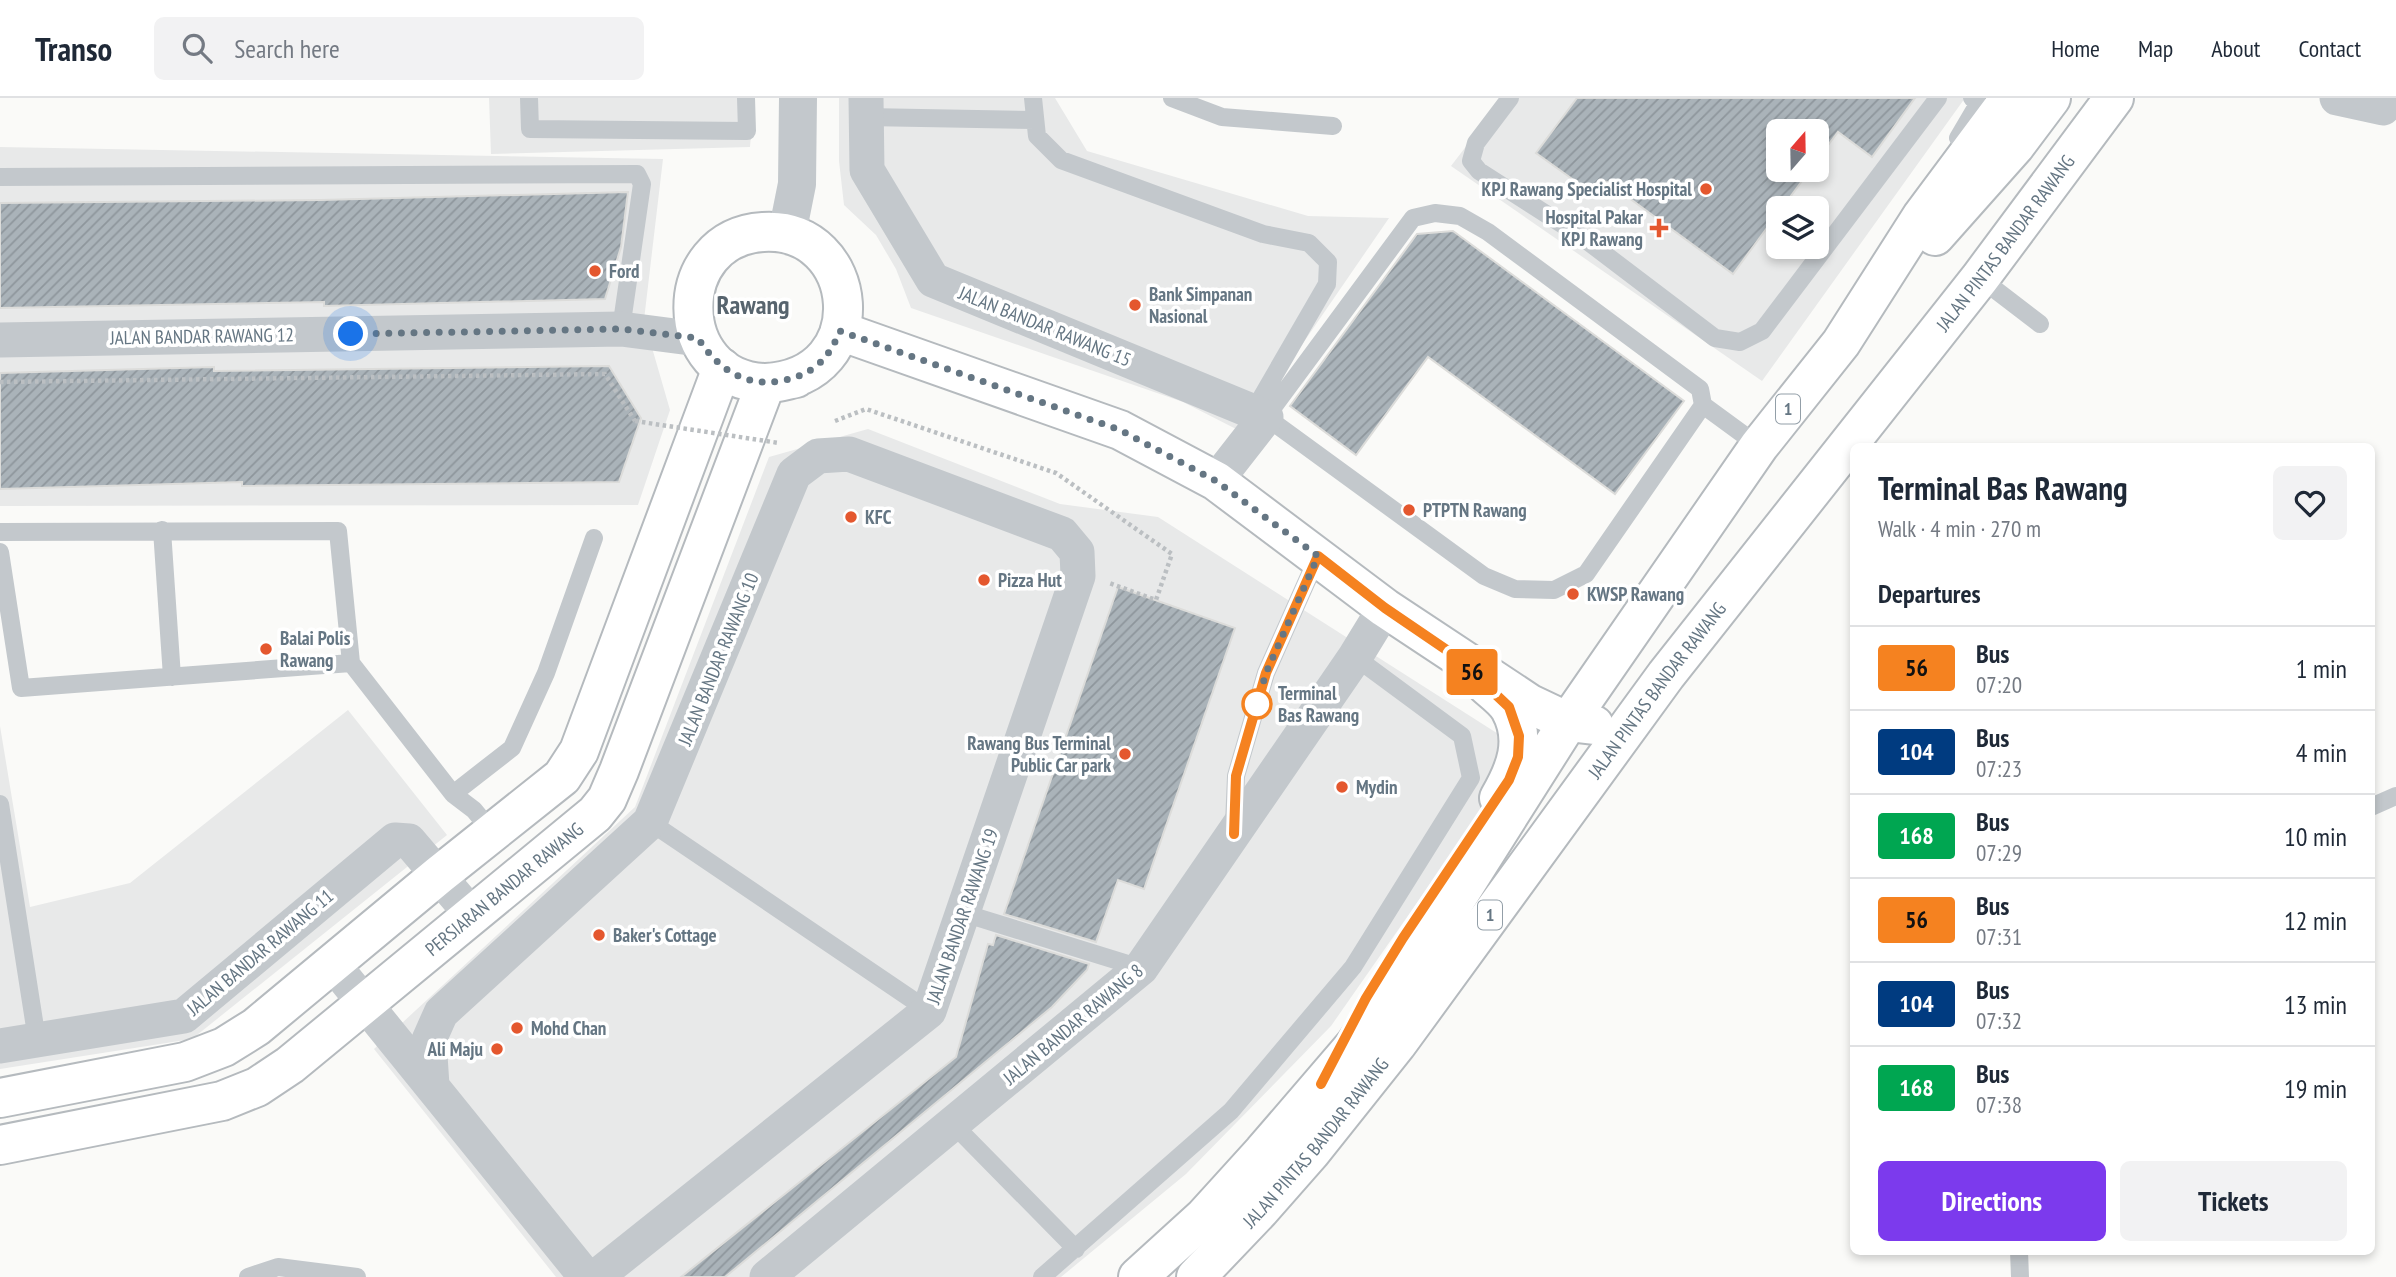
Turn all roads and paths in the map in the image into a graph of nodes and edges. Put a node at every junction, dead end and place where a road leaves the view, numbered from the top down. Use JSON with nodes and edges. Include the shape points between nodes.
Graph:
{"nodes":[{"id":1,"x":528,"y":98,"type":"edge"},
{"id":2,"x":746,"y":98,"type":"edge"},
{"id":3,"x":798,"y":98,"type":"edge"},
{"id":4,"x":1033,"y":98,"type":"edge"},
{"id":5,"x":1172,"y":98,"type":"edge"},
{"id":6,"x":1510,"y":98,"type":"edge"},
{"id":7,"x":1938,"y":98,"type":"edge"},
{"id":8,"x":1972,"y":98,"type":"edge"},
{"id":9,"x":2010,"y":98,"type":"edge"},
{"id":10,"x":2051,"y":98,"type":"edge"},
{"id":11,"x":2114,"y":98,"type":"edge"},
{"id":12,"x":2337,"y":98,"type":"edge"},
{"id":13,"x":866,"y":108,"type":"edge"},
{"id":14,"x":2385,"y":111,"type":"edge"},
{"id":15,"x":1035,"y":120,"type":"junction"},
{"id":16,"x":1333,"y":126,"type":"dead end"},
{"id":17,"x":0,"y":177,"type":"edge"},
{"id":18,"x":787,"y":234,"type":"junction"},
{"id":19,"x":1980,"y":278,"type":"junction"},
{"id":20,"x":2040,"y":324,"type":"dead end"},
{"id":21,"x":621,"y":329,"type":"junction"},
{"id":22,"x":840,"y":331,"type":"junction"},
{"id":23,"x":698,"y":338,"type":"junction"},
{"id":24,"x":0,"y":340,"type":"edge"},
{"id":25,"x":1841,"y":342,"type":"junction"},
{"id":26,"x":722,"y":368,"type":"junction"},
{"id":27,"x":781,"y":381,"type":"junction"},
{"id":28,"x":0,"y":382,"type":"edge"},
{"id":29,"x":1703,"y":405,"type":"junction"},
{"id":30,"x":1260,"y":414,"type":"junction"},
{"id":31,"x":779,"y":443,"type":"dead end"},
{"id":32,"x":1850,"y":443,"type":"edge"},
{"id":33,"x":1850,"y":443,"type":"edge"},
{"id":34,"x":1759,"y":446,"type":"junction"},
{"id":35,"x":1216,"y":481,"type":"junction"},
{"id":36,"x":162,"y":530,"type":"junction"},
{"id":37,"x":0,"y":532,"type":"edge"},
{"id":38,"x":594,"y":538,"type":"dead end"},
{"id":39,"x":0,"y":552,"type":"edge"},
{"id":40,"x":1318,"y":556,"type":"junction"},
{"id":41,"x":1078,"y":576,"type":"junction"},
{"id":42,"x":1156,"y":600,"type":"dead end"},
{"id":43,"x":1385,"y":608,"type":"junction"},
{"id":44,"x":1454,"y":655,"type":"junction"},
{"id":45,"x":1355,"y":657,"type":"junction"},
{"id":46,"x":351,"y":663,"type":"junction"},
{"id":47,"x":1667,"y":676,"type":"junction"},
{"id":48,"x":172,"y":677,"type":"junction"},
{"id":49,"x":1568,"y":722,"type":"junction"},
{"id":50,"x":453,"y":794,"type":"junction"},
{"id":51,"x":2396,"y":796,"type":"edge"},
{"id":52,"x":0,"y":804,"type":"edge"},
{"id":53,"x":2375,"y":805,"type":"edge"},
{"id":54,"x":650,"y":822,"type":"junction"},
{"id":55,"x":492,"y":832,"type":"junction"},
{"id":56,"x":1234,"y":834,"type":"junction"},
{"id":57,"x":439,"y":875,"type":"junction"},
{"id":58,"x":963,"y":913,"type":"junction"},
{"id":59,"x":472,"y":915,"type":"junction"},
{"id":60,"x":332,"y":963,"type":"junction"},
{"id":61,"x":1141,"y":968,"type":"junction"},
{"id":62,"x":365,"y":1003,"type":"junction"},
{"id":63,"x":929,"y":1011,"type":"junction"},
{"id":64,"x":37,"y":1040,"type":"junction"},
{"id":65,"x":0,"y":1046,"type":"edge"},
{"id":66,"x":1321,"y":1084,"type":"junction"},
{"id":67,"x":432,"y":1086,"type":"junction"},
{"id":68,"x":0,"y":1098,"type":"edge"},
{"id":69,"x":953,"y":1124,"type":"junction"},
{"id":70,"x":91,"y":1127,"type":"junction"},
{"id":71,"x":0,"y":1145,"type":"edge"},
{"id":72,"x":0,"y":1168,"type":"edge"},
{"id":73,"x":1076,"y":1249,"type":"junction"},
{"id":74,"x":2019,"y":1255,"type":"edge"},
{"id":75,"x":248,"y":1277,"type":"edge"},
{"id":76,"x":357,"y":1277,"type":"edge"},
{"id":77,"x":586,"y":1277,"type":"edge"},
{"id":78,"x":596,"y":1277,"type":"edge"},
{"id":79,"x":767,"y":1277,"type":"edge"},
{"id":80,"x":1042,"y":1277,"type":"edge"},
{"id":81,"x":1138,"y":1277,"type":"edge"},
{"id":82,"x":1196,"y":1277,"type":"edge"},
{"id":83,"x":2020,"y":1277,"type":"edge"}],
"edges":[{"from":1,"to":2,"type":"lane","via":[[530,129],[747,131]]},
{"from":3,"to":18,"type":"street","via":[[797,184]]},
{"from":4,"to":15,"type":"lane"},
{"from":5,"to":16,"type":"lane","via":[[1222,117]]},
{"from":6,"to":7,"type":"lane","via":[[1476,143],[1471,161],[1479,171],[1581,237],[1715,338],[1740,342],[1762,331]]},
{"from":8,"to":25,"type":"lane","via":[[1979,104],[1968,124],[1864,275]]},
{"from":9,"to":25,"type":"main road","name":"JALAN PINTAS BANDAR RAWANG","number":"1","via":[[1922,216]]},
{"from":10,"to":25,"type":"main road","via":[[2015,146]]},
{"from":11,"to":19,"type":"main road","name":"JALAN PINTAS BANDAR RAWANG","number":"1"},
{"from":12,"to":14,"type":"street"},
{"from":13,"to":15,"type":"lane"},
{"from":13,"to":30,"type":"street","name":"JALAN BANDAR RAWANG 15","via":[[867,170],[933,280]]},
{"from":15,"to":30,"type":"lane","via":[[1037,136],[1061,160],[1263,234],[1309,243],[1328,262],[1327,284]]},
{"from":17,"to":21,"type":"lane","via":[[637,173],[642,184]]},
{"from":18,"to":22,"type":"main road","via":[[821,253],[835,272],[843,294]]},
{"from":18,"to":23,"type":"main road","via":[[763,232],[740,237],[707,261],[692,294]]},
{"from":19,"to":20,"type":"lane"},
{"from":19,"to":32,"type":"main road","name":"JALAN PINTAS BANDAR RAWANG","number":"1"},
{"from":21,"to":23,"type":"street","name":"JALAN BANDAR RAWANG 12"},
{"from":21,"to":24,"type":"street","name":"JALAN BANDAR RAWANG 12"},
{"from":22,"to":27,"type":"main road","via":[[831,351],[816,367]]},
{"from":22,"to":35,"type":"main road","via":[[1120,430]]},
{"from":23,"to":26,"type":"main road"},
{"from":25,"to":34,"type":"main road","name":"JALAN PINTAS BANDAR RAWANG","number":"1"},
{"from":26,"to":27,"type":"main road","via":[[743,379]]},
{"from":26,"to":55,"type":"main road","via":[[579,751],[562,777]]},
{"from":27,"to":59,"type":"main road","name":"PERSIARAN BANDAR RAWANG","via":[[607,799],[595,814]]},
{"from":28,"to":31,"type":"path","bridge":true,"via":[[605,374],[635,421]]},
{"from":29,"to":30,"type":"lane","via":[[1586,574],[1554,590],[1515,589],[1484,576]]},
{"from":29,"to":30,"type":"lane","via":[[1700,390],[1488,232],[1460,216],[1435,213],[1413,218]]},
{"from":29,"to":34,"type":"lane"},
{"from":30,"to":35,"type":"street"},
{"from":33,"to":47,"type":"main road","name":"JALAN PINTAS BANDAR RAWANG","number":"1"},
{"from":34,"to":49,"type":"main road","name":"JALAN PINTAS BANDAR RAWANG","number":"1"},
{"from":35,"to":40,"type":"main road"},
{"from":36,"to":37,"type":"lane"},
{"from":36,"to":46,"type":"lane","via":[[338,531]]},
{"from":36,"to":48,"type":"lane"},
{"from":38,"to":50,"type":"lane","via":[[546,673],[512,748]]},
{"from":39,"to":48,"type":"lane","via":[[21,688]]},
{"from":40,"to":43,"type":"main road"},
{"from":40,"to":56,"type":"lane","via":[[1266,673],[1236,776]]},
{"from":41,"to":42,"type":"path"},
{"from":41,"to":54,"type":"street","name":"JALAN BANDAR RAWANG 10","via":[[1077,552],[1062,534],[849,454],[818,456],[794,474]]},
{"from":41,"to":58,"type":"street","name":"JALAN BANDAR RAWANG 19"},
{"from":43,"to":44,"type":"main road"},
{"from":43,"to":45,"type":"street","name":"JALAN BANDAR RAWANG 8"},
{"from":44,"to":49,"type":"main road","via":[[1530,704]]},
{"from":44,"to":66,"type":"main road","via":[[1509,707],[1519,736],[1518,757],[1495,803],[1366,998]]},
{"from":45,"to":56,"type":"street","name":"JALAN BANDAR RAWANG 8"},
{"from":45,"to":73,"type":"lane","via":[[1462,736],[1471,778],[1353,967],[1231,1111]]},
{"from":46,"to":48,"type":"lane"},
{"from":46,"to":50,"type":"lane"},
{"from":47,"to":49,"type":"main road","via":[[1598,725]]},
{"from":47,"to":82,"type":"main road","name":"JALAN PINTAS BANDAR RAWANG","number":"1","via":[[1397,1044],[1311,1152]]},
{"from":49,"to":66,"type":"main road","name":"JALAN PINTAS BANDAR RAWANG","number":"1","via":[[1451,907],[1355,1045]]},
{"from":50,"to":55,"type":"lane"},
{"from":51,"to":53,"type":"lane"},
{"from":52,"to":64,"type":"lane"},
{"from":54,"to":63,"type":"lane"},
{"from":54,"to":67,"type":"street","name":"JALAN BANDAR RAWANG 10","via":[[440,1013],[429,1040]]},
{"from":55,"to":57,"type":"main road"},
{"from":56,"to":61,"type":"street","name":"JALAN BANDAR RAWANG 8"},
{"from":57,"to":59,"type":"street","name":"JALAN BANDAR RAWANG 11"},
{"from":57,"to":60,"type":"main road"},
{"from":57,"to":64,"type":"street","name":"JALAN BANDAR RAWANG 11","via":[[409,841],[395,840],[184,1016]]},
{"from":58,"to":61,"type":"lane"},
{"from":58,"to":63,"type":"street","name":"JALAN BANDAR RAWANG 19"},
{"from":59,"to":62,"type":"main road","name":"PERSIARAN BANDAR RAWANG"},
{"from":60,"to":62,"type":"street"},
{"from":60,"to":68,"type":"main road","via":[[257,1027],[224,1047],[185,1062]]},
{"from":61,"to":69,"type":"street","name":"JALAN BANDAR RAWANG 8"},
{"from":62,"to":67,"type":"street"},
{"from":62,"to":70,"type":"main road","name":"PERSIARAN BANDAR RAWANG","via":[[257,1087],[222,1101]]},
{"from":63,"to":78,"type":"street","name":"JALAN BANDAR RAWANG 19"},
{"from":64,"to":65,"type":"street","name":"JALAN BANDAR RAWANG 11"},
{"from":66,"to":81,"type":"main road","name":"JALAN PINTAS BANDAR RAWANG","number":"1","via":[[1204,1217]]},
{"from":67,"to":77,"type":"street"},
{"from":69,"to":73,"type":"lane"},
{"from":69,"to":79,"type":"street","name":"JALAN BANDAR RAWANG 8"},
{"from":70,"to":71,"type":"main road","name":"PERSIARAN BANDAR RAWANG"},
{"from":70,"to":72,"type":"main road"},
{"from":73,"to":80,"type":"lane"},
{"from":74,"to":83,"type":"lane"},
{"from":75,"to":76,"type":"lane","via":[[278,1267]]}]}
